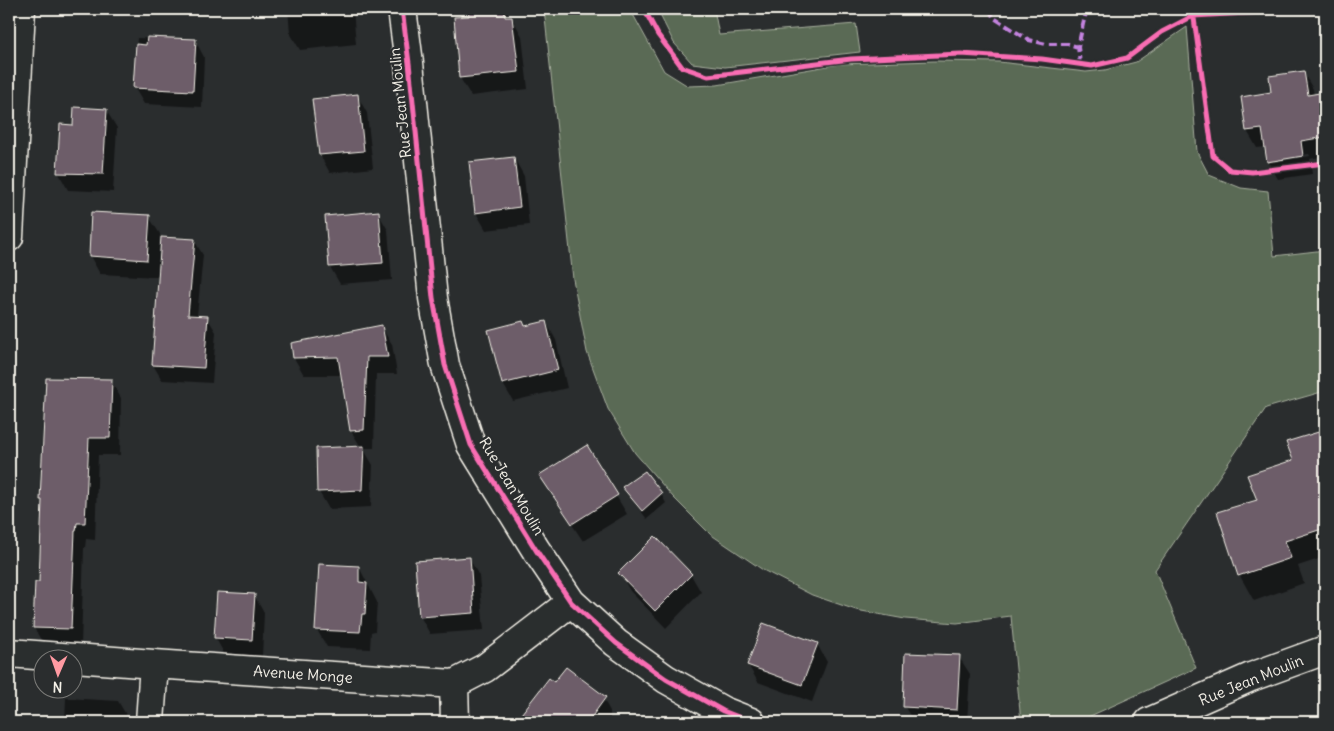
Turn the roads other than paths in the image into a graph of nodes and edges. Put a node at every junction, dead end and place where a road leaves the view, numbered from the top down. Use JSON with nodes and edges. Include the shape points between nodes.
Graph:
{"nodes":[{"id":1,"x":21,"y":9,"type":"edge"},
{"id":2,"x":402,"y":9,"type":"edge"},
{"id":3,"x":9,"y":237,"type":"edge"},
{"id":4,"x":571,"y":602,"type":"junction"},
{"id":5,"x":1325,"y":650,"type":"edge"},
{"id":6,"x":9,"y":653,"type":"edge"},
{"id":7,"x":154,"y":664,"type":"junction"},
{"id":8,"x":454,"y":684,"type":"junction"},
{"id":9,"x":150,"y":722,"type":"edge"},
{"id":10,"x":456,"y":722,"type":"edge"},
{"id":11,"x":751,"y":722,"type":"edge"},
{"id":12,"x":1149,"y":722,"type":"edge"}],
"edges":[{"from":1,"to":3,"type":"street"},
{"from":2,"to":4,"type":"street","name":"Rue Jean Moulin","via":[[433,298],[445,365],[471,445]]},
{"from":4,"to":8,"type":"street","via":[[485,668]]},
{"from":4,"to":11,"type":"street","name":"Rue Jean Moulin","via":[[616,643],[666,679]]},
{"from":5,"to":12,"type":"street","name":"Rue Jean Moulin"},
{"from":6,"to":7,"type":"street","name":"Avenue Monge"},
{"from":7,"to":8,"type":"street","name":"Avenue Monge"},
{"from":7,"to":9,"type":"street"},
{"from":8,"to":10,"type":"street"}]}
